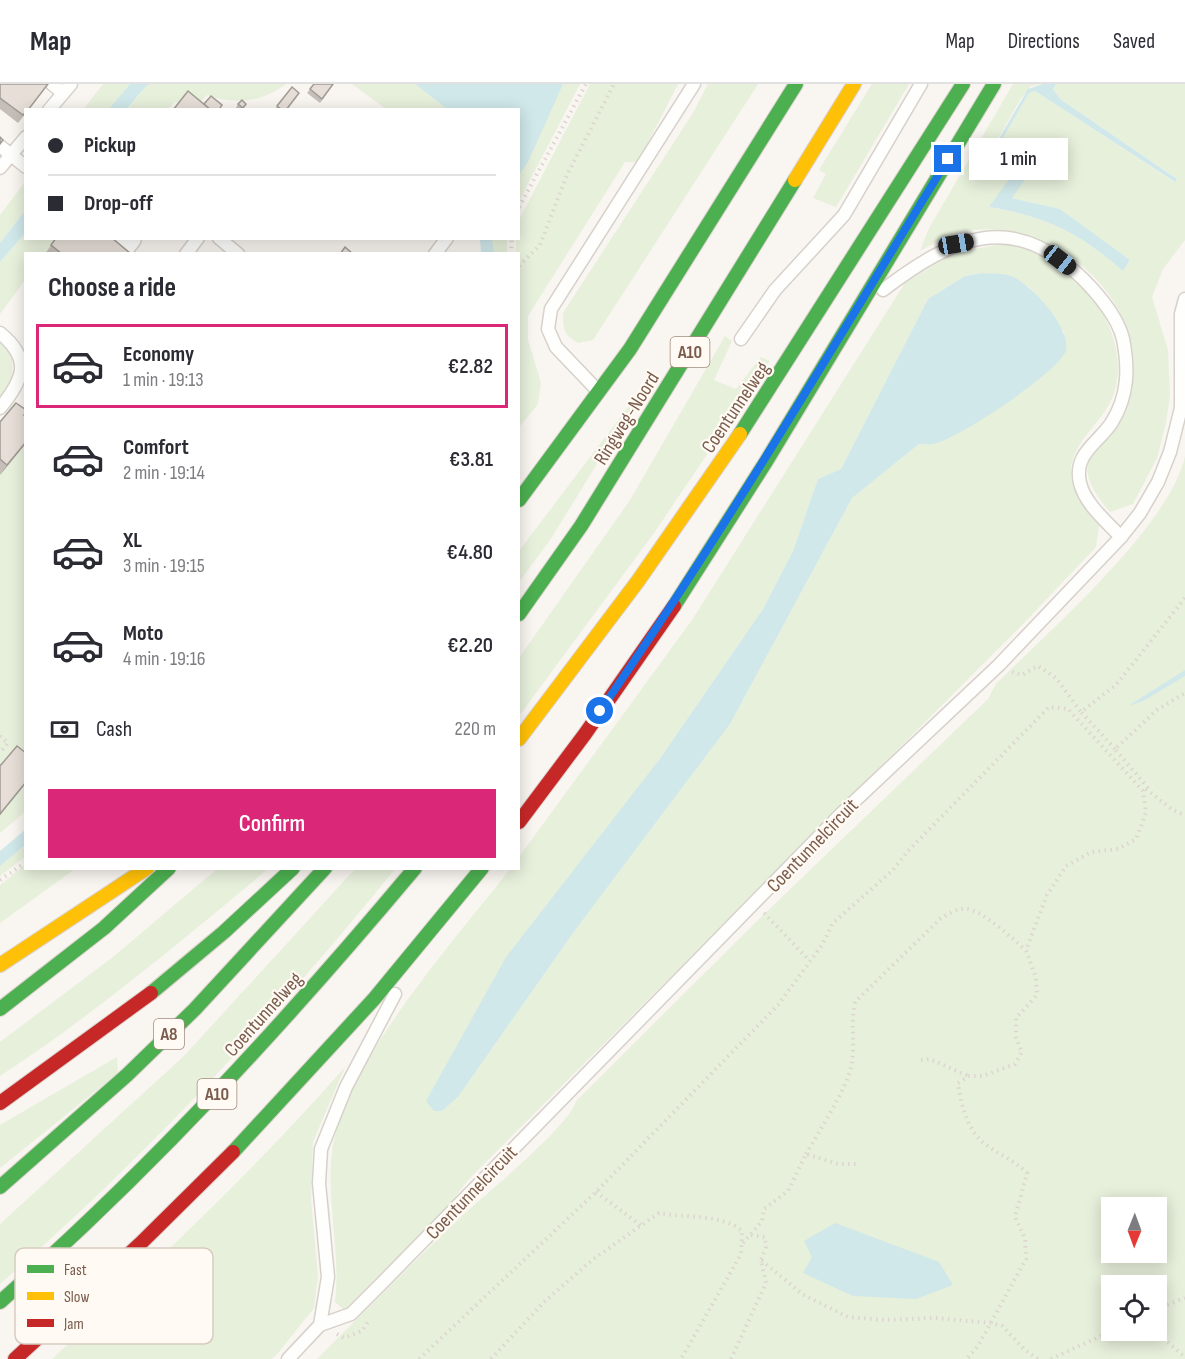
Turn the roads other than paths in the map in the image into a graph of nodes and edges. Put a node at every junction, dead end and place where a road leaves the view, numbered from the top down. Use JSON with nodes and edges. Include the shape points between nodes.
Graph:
{"nodes":[{"id":1,"x":52,"y":84,"type":"edge"},
{"id":2,"x":694,"y":84,"type":"edge"},
{"id":3,"x":796,"y":84,"type":"edge"},
{"id":4,"x":854,"y":84,"type":"edge"},
{"id":5,"x":921,"y":84,"type":"edge"},
{"id":6,"x":963,"y":84,"type":"edge"},
{"id":7,"x":994,"y":84,"type":"edge"},
{"id":8,"x":67,"y":89,"type":"edge"},
{"id":9,"x":51,"y":108,"type":"edge"},
{"id":10,"x":24,"y":139,"type":"edge"},
{"id":11,"x":0,"y":146,"type":"edge"},
{"id":12,"x":11,"y":155,"type":"junction"},
{"id":13,"x":24,"y":165,"type":"edge"},
{"id":14,"x":0,"y":168,"type":"edge"},
{"id":15,"x":221,"y":240,"type":"edge"},
{"id":16,"x":236,"y":252,"type":"edge"},
{"id":17,"x":1185,"y":299,"type":"edge"},
{"id":18,"x":856,"y":310,"type":"junction"},
{"id":19,"x":0,"y":333,"type":"edge"},
{"id":20,"x":741,"y":339,"type":"dead end"},
{"id":21,"x":599,"y":392,"type":"junction"},
{"id":22,"x":0,"y":408,"type":"edge"},
{"id":23,"x":520,"y":499,"type":"edge"},
{"id":24,"x":1121,"y":537,"type":"junction"},
{"id":25,"x":520,"y":613,"type":"edge"},
{"id":26,"x":520,"y":738,"type":"edge"},
{"id":27,"x":520,"y":821,"type":"edge"},
{"id":28,"x":144,"y":870,"type":"edge"},
{"id":29,"x":167,"y":870,"type":"edge"},
{"id":30,"x":291,"y":870,"type":"edge"},
{"id":31,"x":323,"y":870,"type":"edge"},
{"id":32,"x":413,"y":870,"type":"edge"},
{"id":33,"x":480,"y":870,"type":"edge"},
{"id":34,"x":420,"y":946,"type":"junction"},
{"id":35,"x":0,"y":965,"type":"edge"},
{"id":36,"x":0,"y":1009,"type":"edge"},
{"id":37,"x":0,"y":1103,"type":"edge"},
{"id":38,"x":0,"y":1187,"type":"edge"},
{"id":39,"x":60,"y":1248,"type":"edge"},
{"id":40,"x":136,"y":1248,"type":"edge"},
{"id":41,"x":15,"y":1289,"type":"edge"},
{"id":42,"x":0,"y":1302,"type":"edge"},
{"id":43,"x":320,"y":1325,"type":"junction"},
{"id":44,"x":15,"y":1344,"type":"edge"},
{"id":45,"x":32,"y":1344,"type":"edge"},
{"id":46,"x":0,"y":1352,"type":"edge"},
{"id":47,"x":15,"y":1359,"type":"edge"},
{"id":48,"x":288,"y":1359,"type":"edge"}],
"edges":[{"from":1,"to":8,"type":"lane"},
{"from":2,"to":21,"type":"lane","via":[[552,309],[548,329],[556,347]]},
{"from":3,"to":21,"type":"highway","name":"Ringweg-Noord","number":"A10","via":[[667,292]]},
{"from":4,"to":25,"type":"highway","name":"Ringweg-Noord","number":"A10","via":[[605,488]]},
{"from":5,"to":20,"type":"lane","via":[[844,215],[775,290]]},
{"from":6,"to":26,"type":"highway","name":"Coentunnelweg","via":[[824,308],[713,476]]},
{"from":7,"to":18,"type":"highway"},
{"from":8,"to":9,"type":"lane"},
{"from":10,"to":12,"type":"lane"},
{"from":11,"to":12,"type":"lane"},
{"from":12,"to":13,"type":"lane"},
{"from":12,"to":14,"type":"lane"},
{"from":15,"to":16,"type":"lane"},
{"from":17,"to":24,"type":"lane","name":"Coentunnelcircuit","via":[[1181,314],[1181,408],[1170,452],[1158,482]]},
{"from":18,"to":24,"type":"lane","via":[[917,264],[956,244],[988,238],[1020,239],[1048,250],[1073,269],[1096,292],[1122,336],[1127,386],[1111,424],[1081,458],[1080,483],[1092,505]]},
{"from":18,"to":27,"type":"highway","via":[[682,592]]},
{"from":19,"to":22,"type":"lane","via":[[16,346],[22,370]]},
{"from":21,"to":23,"type":"highway","name":"Ringweg-Noord","number":"A10"},
{"from":24,"to":43,"type":"lane","name":"Coentunnelcircuit","via":[[999,665],[842,813],[351,1314]]},
{"from":28,"to":35,"type":"highway"},
{"from":29,"to":36,"type":"highway","via":[[104,928]]},
{"from":30,"to":37,"type":"highway","via":[[180,971]]},
{"from":31,"to":38,"type":"highway","number":"A8","via":[[178,1025]]},
{"from":32,"to":39,"type":"highway","name":"Coentunnelweg","number":"A10","via":[[290,1015],[190,1123]]},
{"from":33,"to":34,"type":"highway","number":"A10"},
{"from":34,"to":40,"type":"highway","number":"A10","via":[[300,1083]]},
{"from":34,"to":43,"type":"lane","via":[[346,1087],[321,1149],[319,1183],[328,1277]]},
{"from":41,"to":42,"type":"highway","name":"Coentunnelweg","number":"A10"},
{"from":43,"to":48,"type":"lane","name":"Coentunnelcircuit"},
{"from":44,"to":46,"type":"highway","number":"A10"},
{"from":45,"to":47,"type":"highway"}]}
